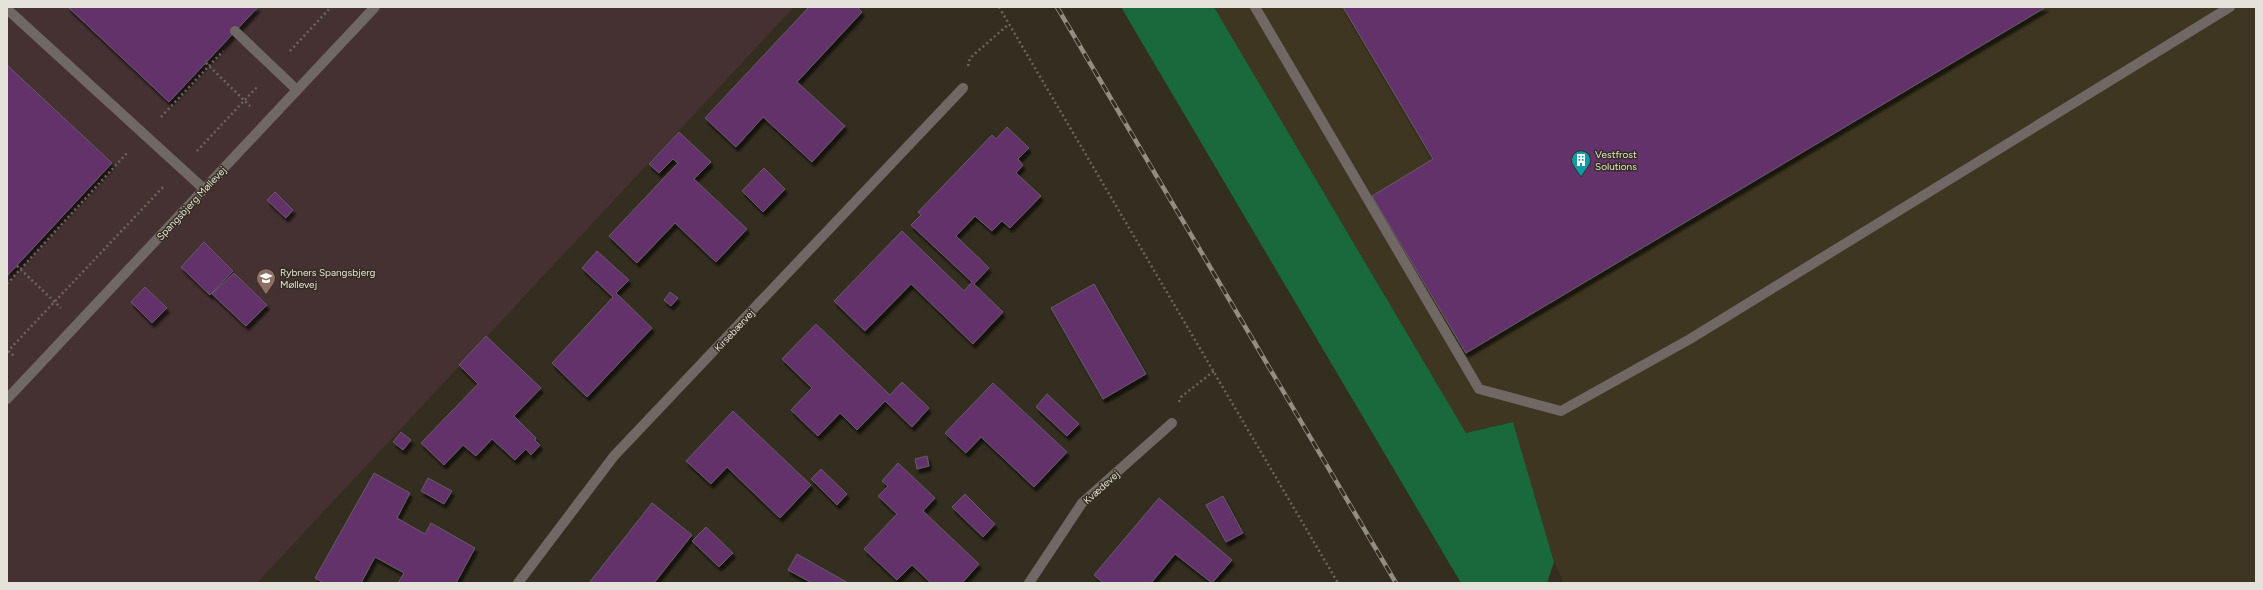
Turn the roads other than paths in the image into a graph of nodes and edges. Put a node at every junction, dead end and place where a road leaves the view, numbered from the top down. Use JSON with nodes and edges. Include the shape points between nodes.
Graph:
{"nodes":[{"id":1,"x":1255,"y":7,"type":"edge"},
{"id":2,"x":2230,"y":7,"type":"edge"},
{"id":3,"x":372,"y":8,"type":"edge"},
{"id":4,"x":7,"y":9,"type":"edge"},
{"id":5,"x":237,"y":33,"type":"road end"},
{"id":6,"x":963,"y":88,"type":"road end"},
{"id":7,"x":297,"y":90,"type":"junction"},
{"id":8,"x":204,"y":188,"type":"junction"},
{"id":9,"x":7,"y":399,"type":"edge"},
{"id":10,"x":1172,"y":423,"type":"road end"},
{"id":11,"x":518,"y":583,"type":"edge"},
{"id":12,"x":1029,"y":583,"type":"edge"}],
"edges":[{"from":1,"to":2,"type":"street","via":[[1479,388],[1561,411],[1690,340]]},
{"from":3,"to":7,"type":"street","name":"Spangsbjerg Møllevej"},
{"from":4,"to":8,"type":"street"},
{"from":5,"to":7,"type":"street"},
{"from":6,"to":11,"type":"street","name":"Kirsebærvej","via":[[614,456]]},
{"from":7,"to":8,"type":"street","name":"Spangsbjerg Møllevej"},
{"from":8,"to":9,"type":"street","name":"Spangsbjerg Møllevej"},
{"from":10,"to":12,"type":"street","name":"Kvædevej","via":[[1082,503]]}]}
